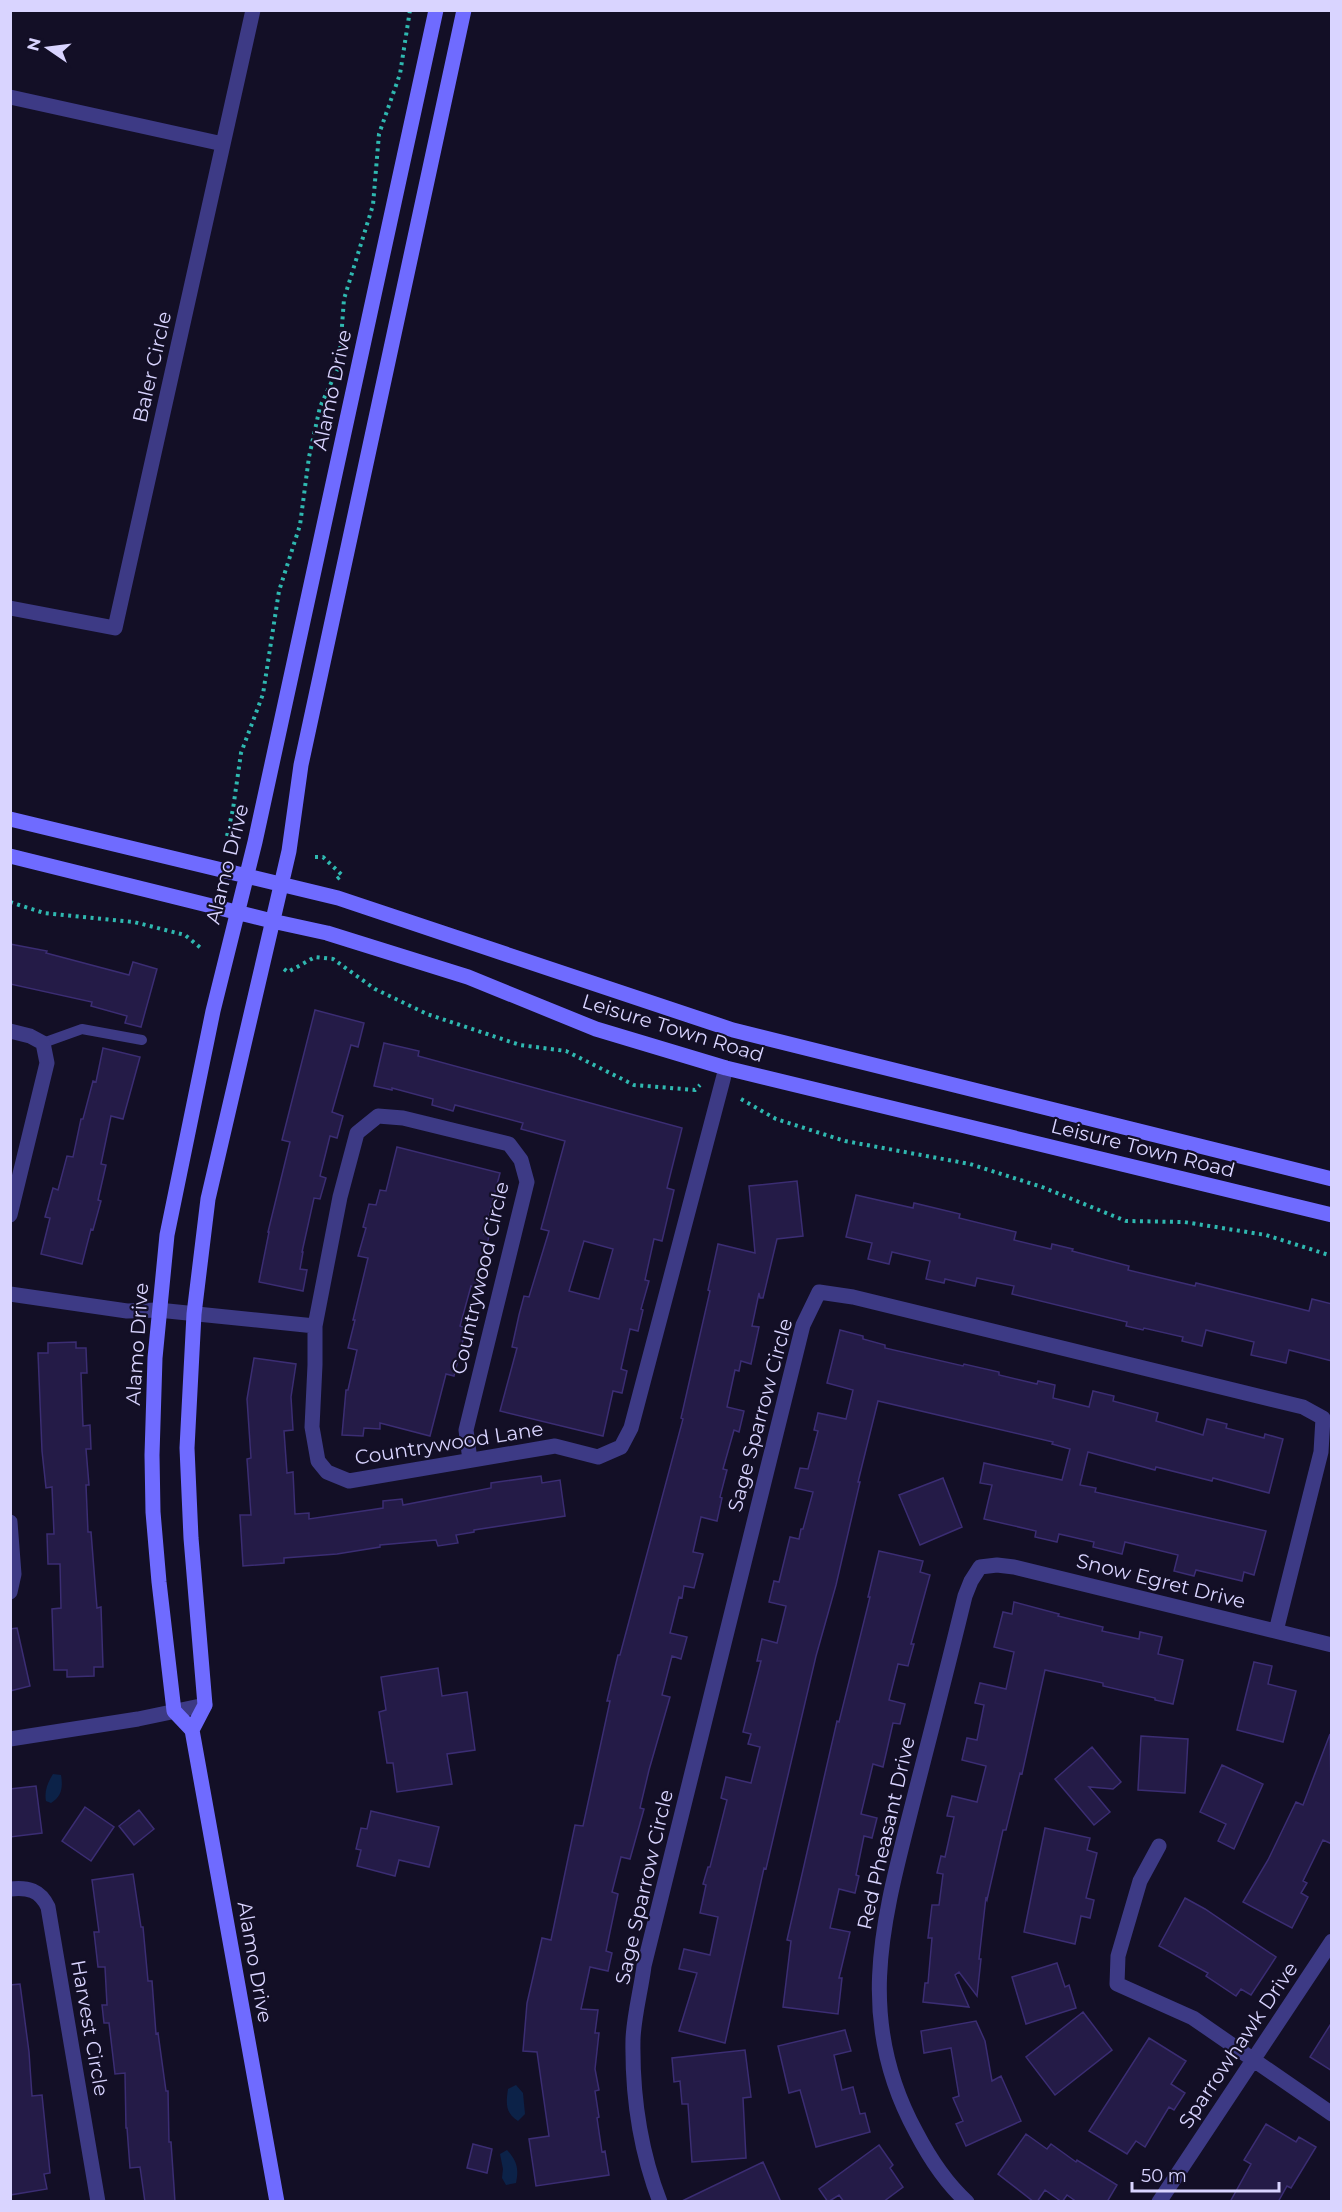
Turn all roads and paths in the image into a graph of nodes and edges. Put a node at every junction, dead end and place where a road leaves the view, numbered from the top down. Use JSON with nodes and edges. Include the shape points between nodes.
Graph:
{"nodes":[{"id":1,"x":253,"y":10,"type":"edge"},
{"id":2,"x":410,"y":10,"type":"edge"},
{"id":3,"x":436,"y":10,"type":"edge"},
{"id":4,"x":464,"y":10,"type":"edge"},
{"id":5,"x":10,"y":97,"type":"edge"},
{"id":6,"x":223,"y":144,"type":"junction"},
{"id":7,"x":10,"y":608,"type":"edge"},
{"id":8,"x":10,"y":819,"type":"edge"},
{"id":9,"x":227,"y":836,"type":"dead end"},
{"id":10,"x":10,"y":856,"type":"edge"},
{"id":11,"x":315,"y":857,"type":"dead end"},
{"id":12,"x":246,"y":876,"type":"junction"},
{"id":13,"x":337,"y":879,"type":"dead end"},
{"id":14,"x":281,"y":885,"type":"junction"},
{"id":15,"x":10,"y":902,"type":"edge"},
{"id":16,"x":237,"y":913,"type":"junction"},
{"id":17,"x":272,"y":921,"type":"junction"},
{"id":18,"x":201,"y":949,"type":"dead end"},
{"id":19,"x":284,"y":969,"type":"dead end"},
{"id":20,"x":10,"y":1031,"type":"edge"},
{"id":21,"x":142,"y":1040,"type":"dead end"},
{"id":22,"x":43,"y":1043,"type":"junction"},
{"id":23,"x":726,"y":1068,"type":"junction"},
{"id":24,"x":700,"y":1085,"type":"dead end"},
{"id":25,"x":741,"y":1099,"type":"dead end"},
{"id":26,"x":1332,"y":1179,"type":"edge"},
{"id":27,"x":10,"y":1215,"type":"edge"},
{"id":28,"x":1332,"y":1215,"type":"edge"},
{"id":29,"x":1332,"y":1256,"type":"edge"},
{"id":30,"x":10,"y":1294,"type":"edge"},
{"id":31,"x":158,"y":1310,"type":"junction"},
{"id":32,"x":194,"y":1314,"type":"junction"},
{"id":33,"x":315,"y":1326,"type":"junction"},
{"id":34,"x":470,"y":1460,"type":"junction"},
{"id":35,"x":10,"y":1522,"type":"edge"},
{"id":36,"x":980,"y":1567,"type":"joint"},
{"id":37,"x":10,"y":1592,"type":"edge"},
{"id":38,"x":1276,"y":1631,"type":"junction"},
{"id":39,"x":1332,"y":1645,"type":"edge"},
{"id":40,"x":205,"y":1705,"type":"junction"},
{"id":41,"x":174,"y":1711,"type":"junction"},
{"id":42,"x":192,"y":1730,"type":"junction"},
{"id":43,"x":10,"y":1738,"type":"edge"},
{"id":44,"x":1159,"y":1846,"type":"dead end"},
{"id":45,"x":10,"y":1889,"type":"edge"},
{"id":46,"x":1332,"y":1941,"type":"edge"},
{"id":47,"x":1253,"y":2060,"type":"junction"},
{"id":48,"x":1332,"y":2114,"type":"edge"},
{"id":49,"x":98,"y":2202,"type":"edge"},
{"id":50,"x":277,"y":2202,"type":"edge"},
{"id":51,"x":660,"y":2202,"type":"edge"},
{"id":52,"x":967,"y":2202,"type":"edge"},
{"id":53,"x":1159,"y":2202,"type":"edge"}],
"edges":[{"from":1,"to":6,"type":"street","name":"Baler Circle"},
{"from":2,"to":9,"type":"path","via":[[400,74],[379,134],[374,205],[344,299],[339,366],[320,407],[300,525],[279,591],[263,694],[241,753]]},
{"from":3,"to":12,"type":"main road","name":"Alamo Drive"},
{"from":4,"to":14,"type":"main road","via":[[301,765]]},
{"from":5,"to":6,"type":"street"},
{"from":6,"to":7,"type":"street","name":"Baler Circle","via":[[115,628]]},
{"from":8,"to":12,"type":"main road","name":"Leisure Town Road"},
{"from":10,"to":16,"type":"main road","name":"Leisure Town Road"},
{"from":11,"to":13,"type":"path","via":[[323,857],[342,875]]},
{"from":12,"to":14,"type":"main road","name":"Leisure Town Road"},
{"from":12,"to":16,"type":"main road","name":"Alamo Drive"},
{"from":14,"to":17,"type":"main road"},
{"from":14,"to":26,"type":"main road","name":"Leisure Town Road","via":[[338,898],[733,1030]]},
{"from":15,"to":18,"type":"path","via":[[44,913],[134,922],[185,935]]},
{"from":16,"to":17,"type":"main road","name":"Leisure Town Road"},
{"from":16,"to":31,"type":"main road","name":"Alamo Drive","via":[[180,1165]]},
{"from":17,"to":23,"type":"main road","name":"Leisure Town Road","via":[[327,933],[468,977],[596,1029]]},
{"from":17,"to":32,"type":"main road","via":[[208,1199]]},
{"from":19,"to":24,"type":"path","via":[[288,972],[315,955],[333,959],[375,989],[427,1014],[519,1045],[566,1051],[634,1085],[695,1090]]},
{"from":20,"to":22,"type":"street"},
{"from":21,"to":22,"type":"lane","via":[[82,1029]]},
{"from":22,"to":27,"type":"street","via":[[47,1063]]},
{"from":23,"to":28,"type":"main road","name":"Leisure Town Road"},
{"from":23,"to":34,"type":"street","name":"Countrywood Lane","via":[[632,1428],[621,1447],[598,1457],[555,1446]]},
{"from":25,"to":29,"type":"path","via":[[777,1119],[845,1141],[970,1164],[1042,1186],[1126,1221],[1185,1222],[1266,1235]]},
{"from":30,"to":31,"type":"street","via":[[128,1311]]},
{"from":31,"to":32,"type":"street"},
{"from":31,"to":41,"type":"main road","name":"Alamo Drive","via":[[153,1512]]},
{"from":32,"to":33,"type":"street"},
{"from":32,"to":40,"type":"main road","via":[[187,1448]]},
{"from":33,"to":34,"type":"street","name":"Countrywood Lane","via":[[312,1427],[318,1461],[327,1472],[349,1481]]},
{"from":33,"to":34,"type":"street","name":"Countrywood Circle","via":[[340,1197],[357,1133],[378,1116],[509,1144],[521,1160],[526,1182],[465,1430]]},
{"from":35,"to":37,"type":"street","via":[[14,1574]]},
{"from":36,"to":38,"type":"street","name":"Snow Egret Drive","via":[[1014,1567]]},
{"from":36,"to":52,"type":"street","name":"Red Pheasant Drive","via":[[965,1596],[887,1908],[879,1964],[879,2012],[888,2062],[905,2113],[924,2147]]},
{"from":38,"to":39,"type":"street","name":"Snow Egret Drive"},
{"from":38,"to":51,"type":"street","name":"Sage Sparrow Circle","via":[[1321,1452],[1323,1418],[1304,1407],[819,1292],[803,1325],[644,1966],[633,2037],[636,2107],[648,2169]]},
{"from":40,"to":41,"type":"street"},
{"from":40,"to":42,"type":"main road"},
{"from":41,"to":42,"type":"main road"},
{"from":41,"to":43,"type":"street"},
{"from":42,"to":50,"type":"main road","name":"Alamo Drive"},
{"from":44,"to":47,"type":"street","via":[[1140,1881],[1118,1956],[1117,1984],[1192,2018]]},
{"from":45,"to":49,"type":"street","name":"Harvest Circle","via":[[36,1892],[48,1907]]},
{"from":46,"to":47,"type":"street","name":"Sparrowhawk Drive"},
{"from":47,"to":48,"type":"street"},
{"from":47,"to":53,"type":"street","name":"Sparrowhawk Drive"}]}
